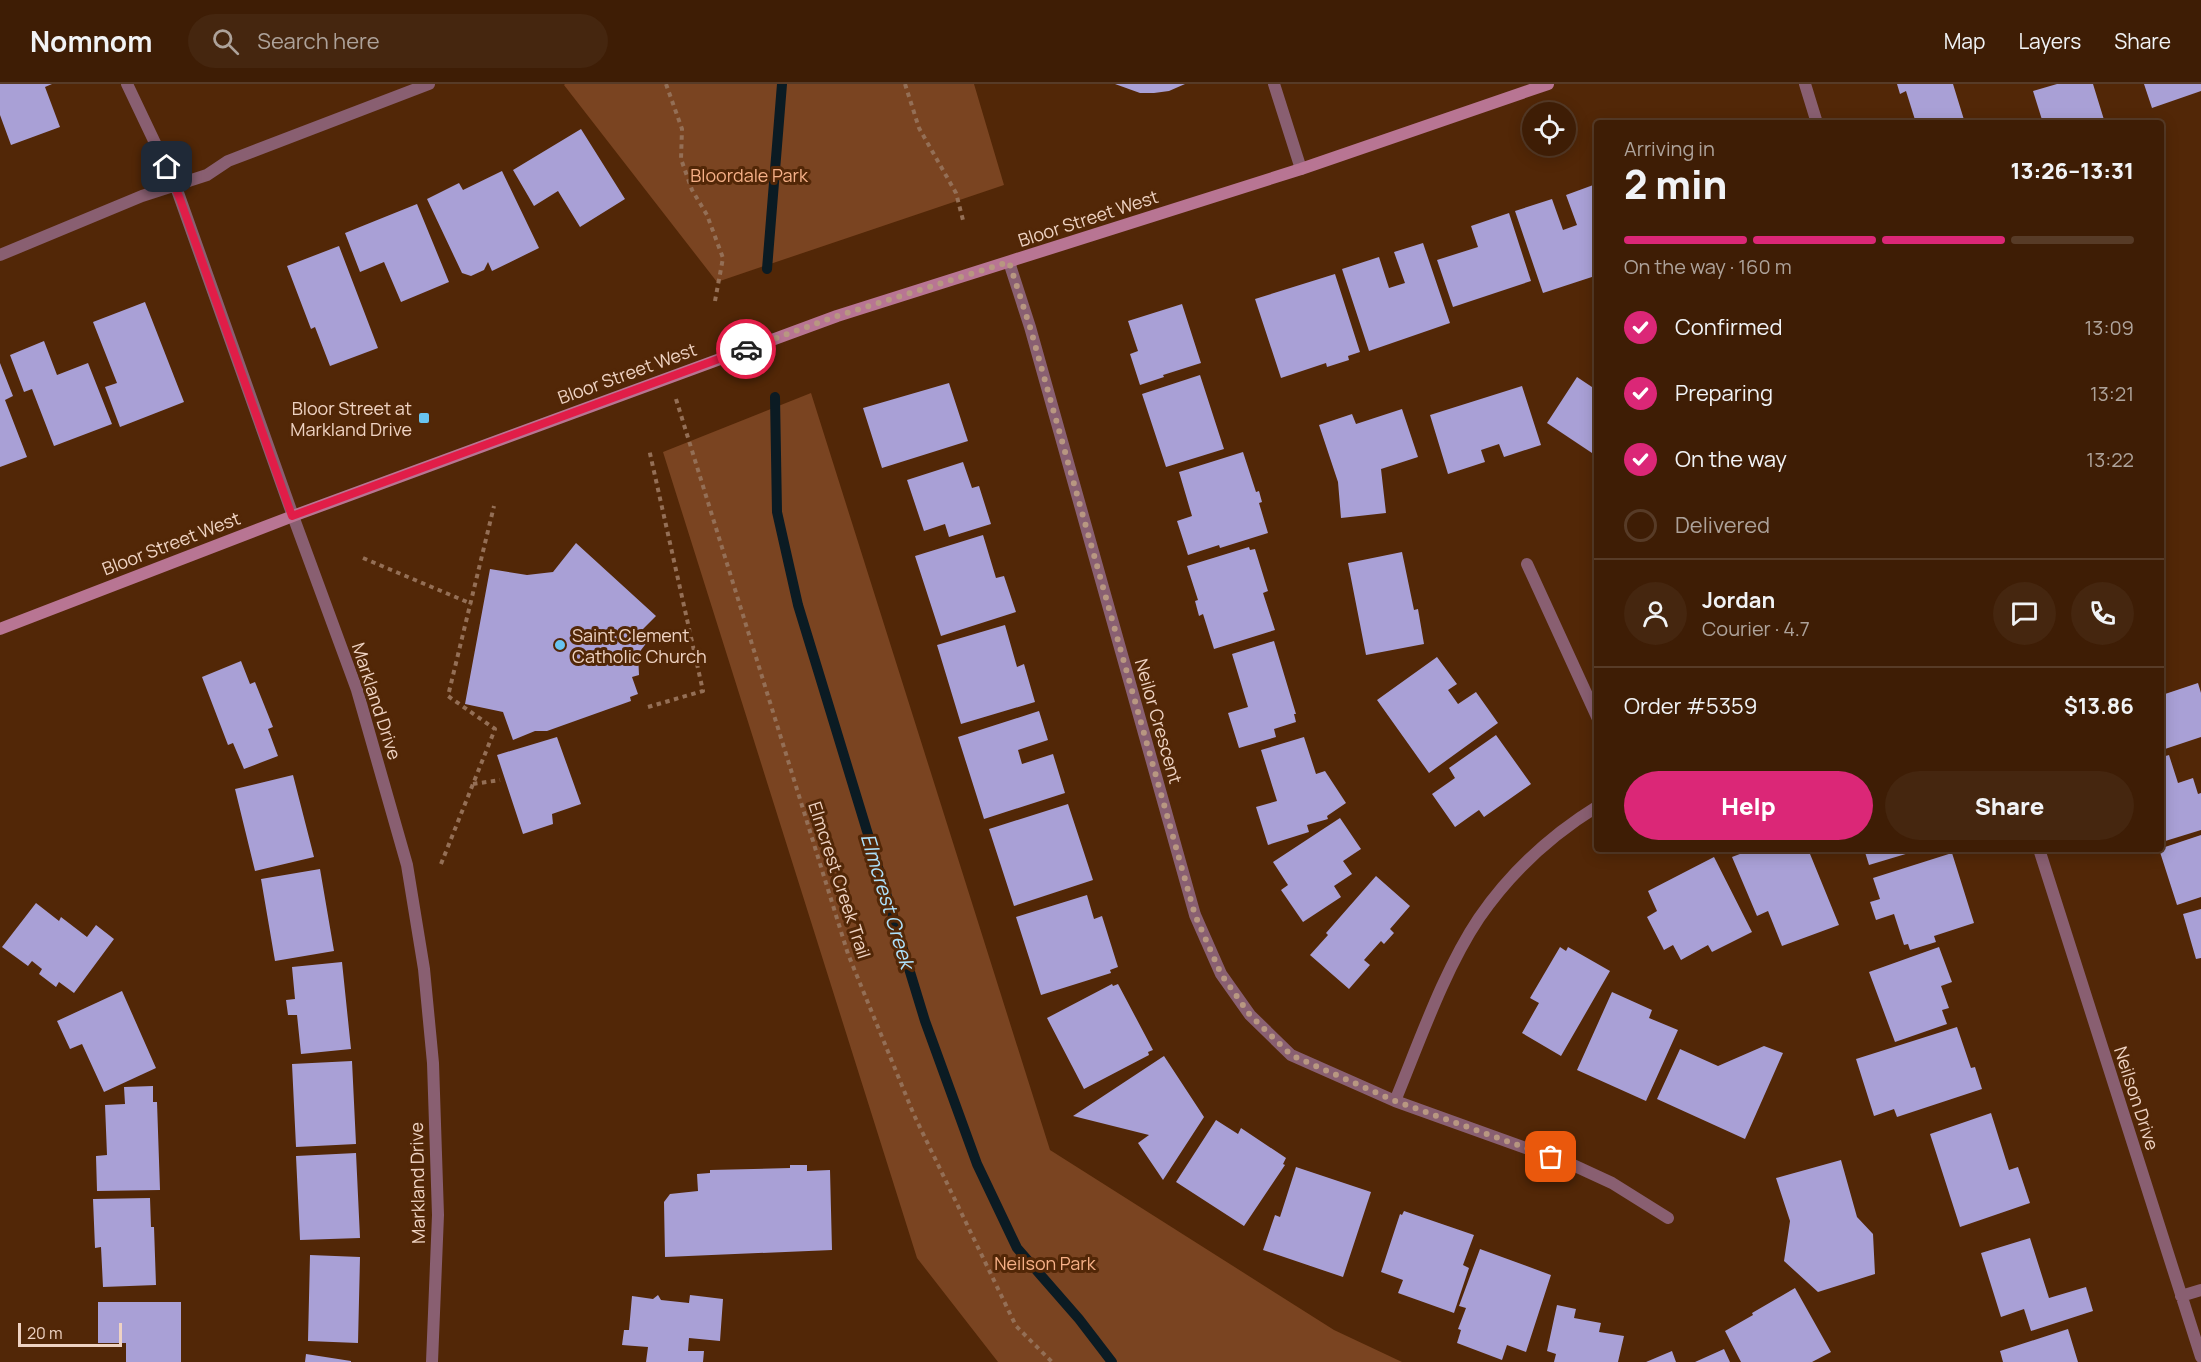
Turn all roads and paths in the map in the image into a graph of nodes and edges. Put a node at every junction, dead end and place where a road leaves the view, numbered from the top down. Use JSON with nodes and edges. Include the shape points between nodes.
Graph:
{"nodes":[{"id":1,"x":127,"y":84,"type":"edge"},
{"id":2,"x":429,"y":84,"type":"edge"},
{"id":3,"x":666,"y":84,"type":"edge"},
{"id":4,"x":905,"y":84,"type":"edge"},
{"id":5,"x":1275,"y":84,"type":"edge"},
{"id":6,"x":1548,"y":84,"type":"edge"},
{"id":7,"x":1805,"y":84,"type":"edge"},
{"id":8,"x":1816,"y":120,"type":"edge"},
{"id":9,"x":1301,"y":169,"type":"junction"},
{"id":10,"x":176,"y":187,"type":"junction"},
{"id":11,"x":964,"y":224,"type":"dead end"},
{"id":12,"x":0,"y":255,"type":"edge"},
{"id":13,"x":1009,"y":262,"type":"junction"},
{"id":14,"x":715,"y":301,"type":"dead end"},
{"id":15,"x":669,"y":376,"type":"junction"},
{"id":16,"x":649,"y":449,"type":"dead end"},
{"id":17,"x":494,"y":506,"type":"dead end"},
{"id":18,"x":292,"y":516,"type":"junction"},
{"id":19,"x":363,"y":558,"type":"dead end"},
{"id":20,"x":1527,"y":564,"type":"dead end"},
{"id":21,"x":472,"y":604,"type":"junction"},
{"id":22,"x":0,"y":629,"type":"edge"},
{"id":23,"x":648,"y":707,"type":"dead end"},
{"id":24,"x":1594,"y":710,"type":"edge"},
{"id":25,"x":500,"y":780,"type":"dead end"},
{"id":26,"x":472,"y":784,"type":"junction"},
{"id":27,"x":1594,"y":808,"type":"edge"},
{"id":28,"x":2040,"y":852,"type":"edge"},
{"id":29,"x":441,"y":864,"type":"dead end"},
{"id":30,"x":1395,"y":1101,"type":"junction"},
{"id":31,"x":1668,"y":1218,"type":"dead end"},
{"id":32,"x":2201,"y":1290,"type":"edge"},
{"id":33,"x":2181,"y":1296,"type":"junction"},
{"id":34,"x":2201,"y":1357,"type":"edge"},
{"id":35,"x":432,"y":1362,"type":"edge"},
{"id":36,"x":1052,"y":1362,"type":"edge"}],
"edges":[{"from":1,"to":10,"type":"street","name":"Markland Drive"},
{"from":2,"to":10,"type":"street","via":[[228,161],[207,175]]},
{"from":3,"to":14,"type":"path","via":[[682,129],[681,159],[723,258]]},
{"from":4,"to":11,"type":"path","via":[[919,128],[956,193]]},
{"from":5,"to":9,"type":"street"},
{"from":6,"to":9,"type":"main road","name":"Bloor Street West"},
{"from":7,"to":8,"type":"street"},
{"from":9,"to":13,"type":"main road","name":"Bloor Street West"},
{"from":10,"to":12,"type":"street","via":[[132,200]]},
{"from":10,"to":18,"type":"street","name":"Markland Drive"},
{"from":13,"to":15,"type":"main road","name":"Bloor Street West","via":[[837,316]]},
{"from":13,"to":30,"type":"street","name":"Neilor Crescent","via":[[1195,915],[1221,974],[1250,1015],[1291,1055]]},
{"from":15,"to":18,"type":"main road","name":"Bloor Street West"},
{"from":15,"to":36,"type":"path","name":"Elmcrest Creek Trail","via":[[848,954],[914,1115],[1016,1326]]},
{"from":16,"to":23,"type":"path","via":[[703,691]]},
{"from":17,"to":21,"type":"path"},
{"from":18,"to":22,"type":"main road","name":"Bloor Street West"},
{"from":18,"to":35,"type":"street","name":"Markland Drive","via":[[357,690],[406,865],[424,969],[433,1063],[438,1215]]},
{"from":19,"to":21,"type":"path"},
{"from":20,"to":24,"type":"street"},
{"from":21,"to":26,"type":"path","via":[[448,696],[495,729]]},
{"from":25,"to":26,"type":"path"},
{"from":26,"to":29,"type":"path"},
{"from":27,"to":30,"type":"street","via":[[1534,853],[1479,919],[1440,994]]},
{"from":28,"to":33,"type":"street","name":"Neilson Drive"},
{"from":30,"to":31,"type":"street","name":"Neilor Crescent","via":[[1573,1165],[1612,1183]]},
{"from":32,"to":33,"type":"street"},
{"from":33,"to":34,"type":"street","name":"Neilson Drive"}]}
